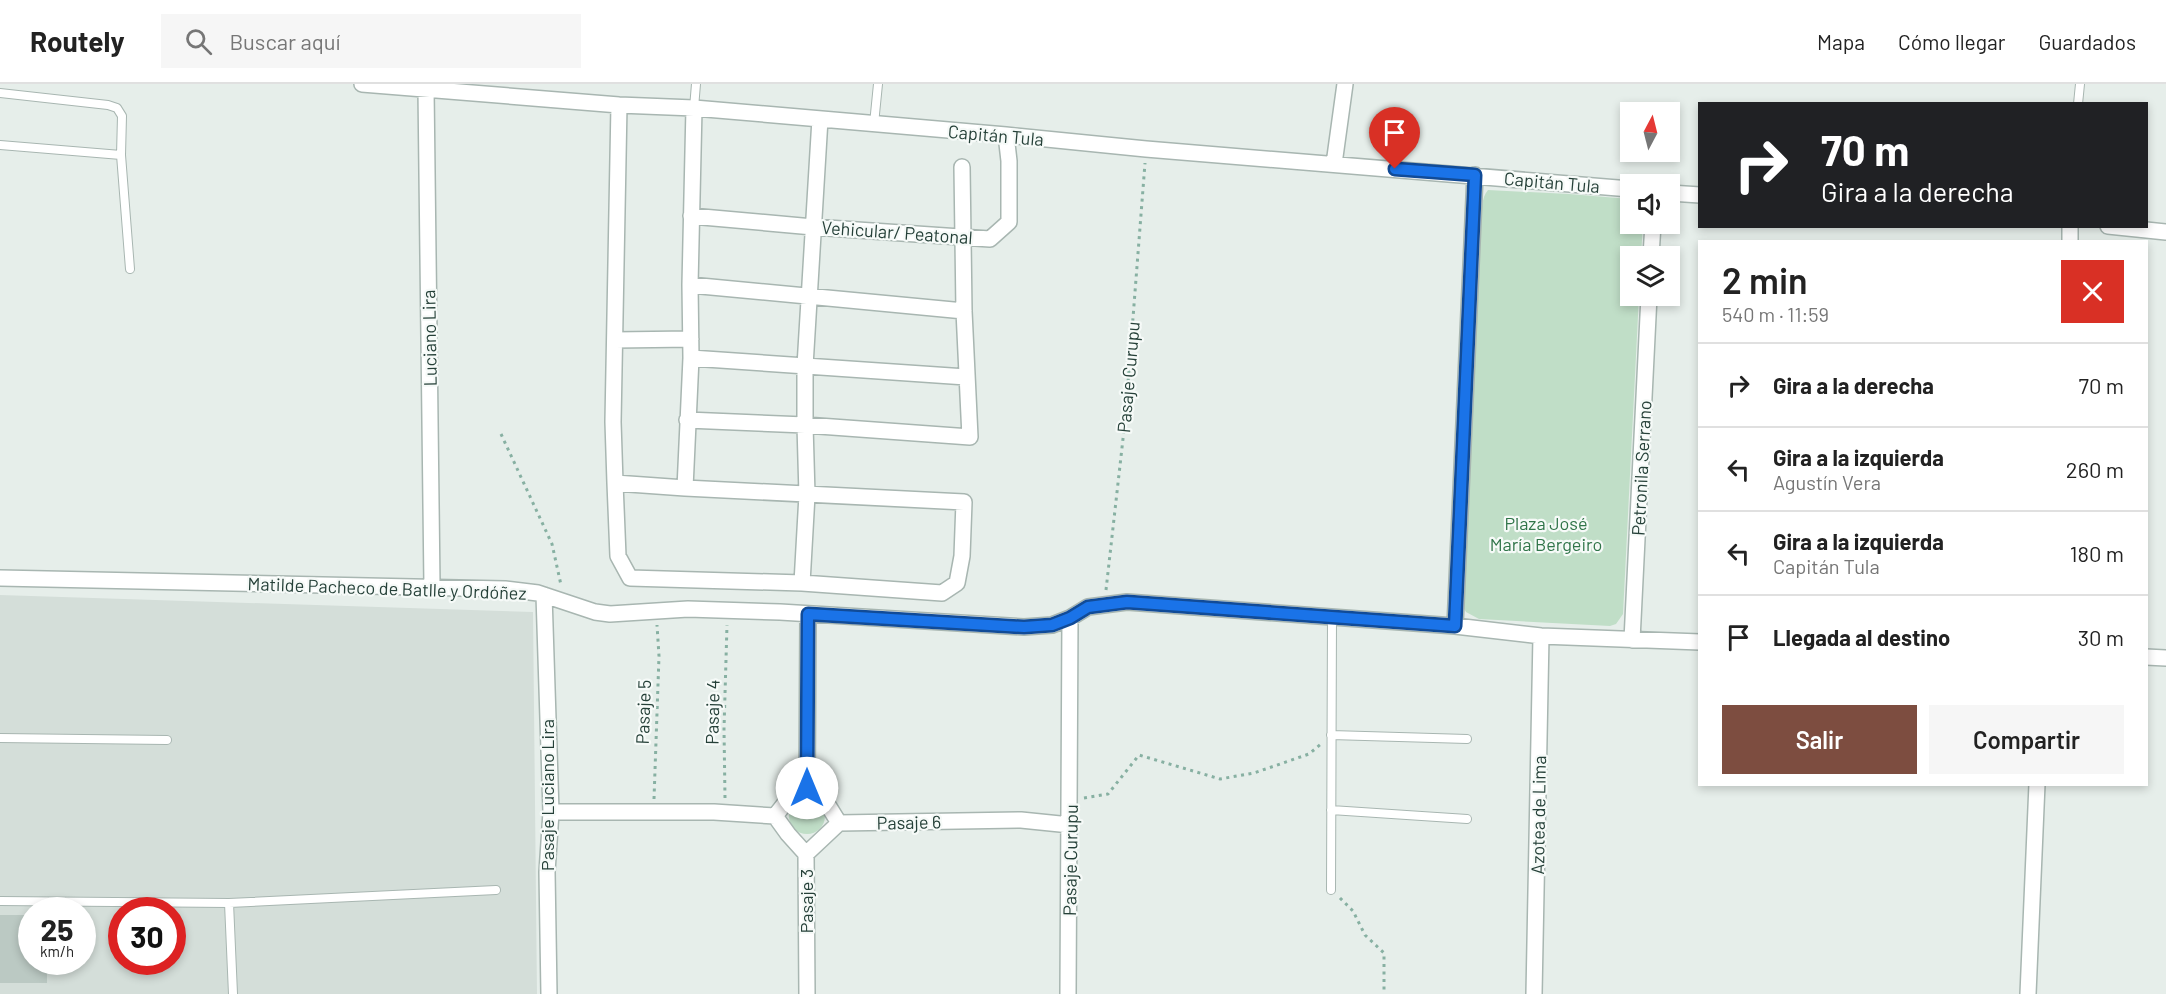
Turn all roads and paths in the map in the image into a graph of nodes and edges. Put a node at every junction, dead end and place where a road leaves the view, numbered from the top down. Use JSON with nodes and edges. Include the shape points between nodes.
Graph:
{"nodes":[{"id":1,"x":362,"y":84,"type":"edge"},
{"id":2,"x":696,"y":84,"type":"edge"},
{"id":3,"x":878,"y":84,"type":"edge"},
{"id":4,"x":1345,"y":84,"type":"edge"},
{"id":5,"x":2080,"y":84,"type":"edge"},
{"id":6,"x":426,"y":89,"type":"junction"},
{"id":7,"x":0,"y":93,"type":"edge"},
{"id":8,"x":2078,"y":102,"type":"edge"},
{"id":9,"x":619,"y":105,"type":"junction"},
{"id":10,"x":694,"y":108,"type":"junction"},
{"id":11,"x":820,"y":119,"type":"junction"},
{"id":12,"x":874,"y":124,"type":"junction"},
{"id":13,"x":1006,"y":135,"type":"junction"},
{"id":14,"x":0,"y":145,"type":"edge"},
{"id":15,"x":1146,"y":149,"type":"junction"},
{"id":16,"x":121,"y":155,"type":"junction"},
{"id":17,"x":1334,"y":164,"type":"junction"},
{"id":18,"x":962,"y":167,"type":"dead end"},
{"id":19,"x":1475,"y":175,"type":"junction"},
{"id":20,"x":1620,"y":188,"type":"edge"},
{"id":21,"x":1680,"y":194,"type":"edge"},
{"id":22,"x":1698,"y":195,"type":"edge"},
{"id":23,"x":691,"y":216,"type":"junction"},
{"id":24,"x":813,"y":227,"type":"junction"},
{"id":25,"x":2127,"y":228,"type":"edge"},
{"id":26,"x":2166,"y":232,"type":"edge"},
{"id":27,"x":964,"y":237,"type":"junction"},
{"id":28,"x":130,"y":269,"type":"dead end"},
{"id":29,"x":690,"y":285,"type":"junction"},
{"id":30,"x":809,"y":296,"type":"junction"},
{"id":31,"x":1649,"y":306,"type":"edge"},
{"id":32,"x":964,"y":311,"type":"junction"},
{"id":33,"x":691,"y":339,"type":"junction"},
{"id":34,"x":615,"y":340,"type":"junction"},
{"id":35,"x":691,"y":357,"type":"junction"},
{"id":36,"x":805,"y":366,"type":"junction"},
{"id":37,"x":966,"y":377,"type":"junction"},
{"id":38,"x":687,"y":420,"type":"junction"},
{"id":39,"x":805,"y":424,"type":"junction"},
{"id":40,"x":501,"y":434,"type":"dead end"},
{"id":41,"x":615,"y":483,"type":"junction"},
{"id":42,"x":684,"y":488,"type":"junction"},
{"id":43,"x":807,"y":495,"type":"junction"},
{"id":44,"x":0,"y":578,"type":"edge"},
{"id":45,"x":802,"y":583,"type":"junction"},
{"id":46,"x":432,"y":586,"type":"junction"},
{"id":47,"x":544,"y":595,"type":"junction"},
{"id":48,"x":1104,"y":603,"type":"junction"},
{"id":49,"x":726,"y":611,"type":"junction"},
{"id":50,"x":656,"y":612,"type":"junction"},
{"id":51,"x":808,"y":614,"type":"junction"},
{"id":52,"x":1070,"y":618,"type":"junction"},
{"id":53,"x":1332,"y":618,"type":"junction"},
{"id":54,"x":1455,"y":626,"type":"junction"},
{"id":55,"x":1541,"y":636,"type":"junction"},
{"id":56,"x":1632,"y":640,"type":"junction"},
{"id":57,"x":1698,"y":642,"type":"edge"},
{"id":58,"x":2148,"y":657,"type":"edge"},
{"id":59,"x":2166,"y":658,"type":"edge"},
{"id":60,"x":1331,"y":735,"type":"junction"},
{"id":61,"x":0,"y":738,"type":"edge"},
{"id":62,"x":1467,"y":739,"type":"dead end"},
{"id":63,"x":167,"y":740,"type":"dead end"},
{"id":64,"x":2037,"y":786,"type":"edge"},
{"id":65,"x":807,"y":788,"type":"junction"},
{"id":66,"x":1070,"y":800,"type":"junction"},
{"id":67,"x":1331,"y":810,"type":"junction"},
{"id":68,"x":551,"y":812,"type":"junction"},
{"id":69,"x":653,"y":813,"type":"junction"},
{"id":70,"x":725,"y":813,"type":"junction"},
{"id":71,"x":775,"y":816,"type":"junction"},
{"id":72,"x":1467,"y":819,"type":"dead end"},
{"id":73,"x":839,"y":823,"type":"junction"},
{"id":74,"x":1070,"y":825,"type":"junction"},
{"id":75,"x":806,"y":854,"type":"junction"},
{"id":76,"x":496,"y":890,"type":"dead end"},
{"id":77,"x":1331,"y":890,"type":"joint"},
{"id":78,"x":0,"y":901,"type":"edge"},
{"id":79,"x":229,"y":903,"type":"junction"},
{"id":80,"x":233,"y":994,"type":"edge"},
{"id":81,"x":549,"y":994,"type":"edge"},
{"id":82,"x":807,"y":994,"type":"edge"},
{"id":83,"x":1068,"y":994,"type":"edge"},
{"id":84,"x":1384,"y":994,"type":"edge"},
{"id":85,"x":1534,"y":994,"type":"edge"},
{"id":86,"x":2028,"y":994,"type":"edge"}],
"edges":[{"from":1,"to":6,"type":"street","name":"Capitán Tula"},
{"from":2,"to":10,"type":"lane"},
{"from":3,"to":12,"type":"lane"},
{"from":4,"to":17,"type":"street"},
{"from":5,"to":8,"type":"lane"},
{"from":6,"to":9,"type":"street","name":"Capitán Tula"},
{"from":6,"to":46,"type":"street","name":"Luciano Lira"},
{"from":7,"to":16,"type":"lane","via":[[117,108],[122,116]]},
{"from":9,"to":10,"type":"street","name":"Capitán Tula"},
{"from":9,"to":34,"type":"street"},
{"from":10,"to":11,"type":"street","name":"Capitán Tula"},
{"from":10,"to":23,"type":"street"},
{"from":11,"to":12,"type":"street","name":"Capitán Tula"},
{"from":11,"to":24,"type":"street"},
{"from":12,"to":13,"type":"street","name":"Capitán Tula"},
{"from":13,"to":15,"type":"street","name":"Capitán Tula"},
{"from":13,"to":27,"type":"street","name":"Vehicular/ Peatonal","via":[[1010,161],[1009,222],[990,238]]},
{"from":14,"to":16,"type":"lane"},
{"from":15,"to":17,"type":"street","name":"Capitán Tula"},
{"from":15,"to":48,"type":"path","name":"Pasaje Curupu","via":[[1125,420]]},
{"from":16,"to":28,"type":"lane"},
{"from":17,"to":19,"type":"street","name":"Capitán Tula"},
{"from":18,"to":27,"type":"street"},
{"from":19,"to":20,"type":"street","name":"Capitán Tula"},
{"from":19,"to":54,"type":"street"},
{"from":21,"to":22,"type":"street"},
{"from":23,"to":24,"type":"street","name":"Vehicular/ Peatonal"},
{"from":23,"to":29,"type":"street"},
{"from":24,"to":27,"type":"street","name":"Vehicular/ Peatonal"},
{"from":24,"to":30,"type":"street"},
{"from":25,"to":26,"type":"street"},
{"from":27,"to":32,"type":"street"},
{"from":29,"to":30,"type":"street"},
{"from":29,"to":33,"type":"street"},
{"from":30,"to":32,"type":"street"},
{"from":30,"to":36,"type":"street"},
{"from":31,"to":56,"type":"street","name":"Petronila Serrano"},
{"from":32,"to":37,"type":"street"},
{"from":33,"to":34,"type":"street"},
{"from":33,"to":35,"type":"street"},
{"from":34,"to":41,"type":"street"},
{"from":35,"to":36,"type":"street"},
{"from":35,"to":38,"type":"street"},
{"from":36,"to":37,"type":"street"},
{"from":36,"to":39,"type":"street"},
{"from":37,"to":39,"type":"street","via":[[970,437]]},
{"from":38,"to":39,"type":"street"},
{"from":38,"to":42,"type":"street"},
{"from":39,"to":43,"type":"street"},
{"from":40,"to":47,"type":"path","via":[[552,544],[561,586]]},
{"from":41,"to":42,"type":"street"},
{"from":41,"to":45,"type":"street","via":[[618,556],[630,578]]},
{"from":42,"to":43,"type":"street"},
{"from":43,"to":45,"type":"street"},
{"from":43,"to":45,"type":"street","via":[[964,502],[962,556],[957,583],[942,593]]},
{"from":44,"to":46,"type":"street","name":"Matilde Pacheco de Batlle y Ordóñez"},
{"from":46,"to":47,"type":"street","name":"Matilde Pacheco de Batlle y Ordóñez"},
{"from":47,"to":50,"type":"street","name":"Matilde Pacheco de Batlle y Ordóñez","via":[[595,612]]},
{"from":47,"to":68,"type":"street","name":"Pasaje Luciano Lira"},
{"from":48,"to":52,"type":"street","name":"Matilde Pacheco de Batlle y Ordóñez"},
{"from":48,"to":53,"type":"street","name":"Matilde Pacheco de Batlle y Ordóñez"},
{"from":49,"to":50,"type":"street","name":"Matilde Pacheco de Batlle y Ordóñez"},
{"from":49,"to":51,"type":"street","name":"Matilde Pacheco de Batlle y Ordóñez"},
{"from":49,"to":70,"type":"path","name":"Pasaje 4"},
{"from":50,"to":69,"type":"path","name":"Pasaje 5","via":[[659,656]]},
{"from":51,"to":52,"type":"street","name":"Matilde Pacheco de Batlle y Ordóñez","via":[[1024,627],[1052,625]]},
{"from":51,"to":65,"type":"street"},
{"from":52,"to":66,"type":"street","name":"Pasaje Curupu"},
{"from":53,"to":54,"type":"street","name":"Matilde Pacheco de Batlle y Ordóñez"},
{"from":53,"to":60,"type":"lane"},
{"from":54,"to":55,"type":"street","name":"Matilde Pacheco de Batlle y Ordóñez"},
{"from":55,"to":56,"type":"street","name":"Matilde Pacheco de Batlle y Ordóñez"},
{"from":55,"to":85,"type":"street","name":"Azotea de Lima"},
{"from":56,"to":57,"type":"street","name":"Matilde Pacheco de Batlle y Ordóñez"},
{"from":58,"to":59,"type":"street"},
{"from":60,"to":62,"type":"lane"},
{"from":60,"to":66,"type":"path","via":[[1309,754],[1254,773],[1220,779],[1139,755],[1108,794]]},
{"from":60,"to":67,"type":"lane"},
{"from":61,"to":63,"type":"lane"},
{"from":64,"to":86,"type":"street"},
{"from":65,"to":71,"type":"street","via":[[786,802]]},
{"from":65,"to":73,"type":"street","via":[[826,802]]},
{"from":66,"to":74,"type":"street","name":"Pasaje Curupu"},
{"from":67,"to":72,"type":"lane"},
{"from":67,"to":77,"type":"lane"},
{"from":68,"to":69,"type":"street"},
{"from":68,"to":81,"type":"street","name":"Pasaje Luciano Lira","via":[[547,872]]},
{"from":69,"to":70,"type":"street"},
{"from":70,"to":71,"type":"street"},
{"from":71,"to":75,"type":"street"},
{"from":73,"to":74,"type":"street","name":"Pasaje 6","via":[[1021,820]]},
{"from":73,"to":75,"type":"street","name":"Pasaje 3"},
{"from":74,"to":83,"type":"street","name":"Pasaje Curupu"},
{"from":75,"to":82,"type":"street","name":"Pasaje 3"},
{"from":76,"to":79,"type":"lane"},
{"from":77,"to":84,"type":"path","via":[[1384,953]]},
{"from":78,"to":79,"type":"lane"},
{"from":79,"to":80,"type":"lane"}]}
